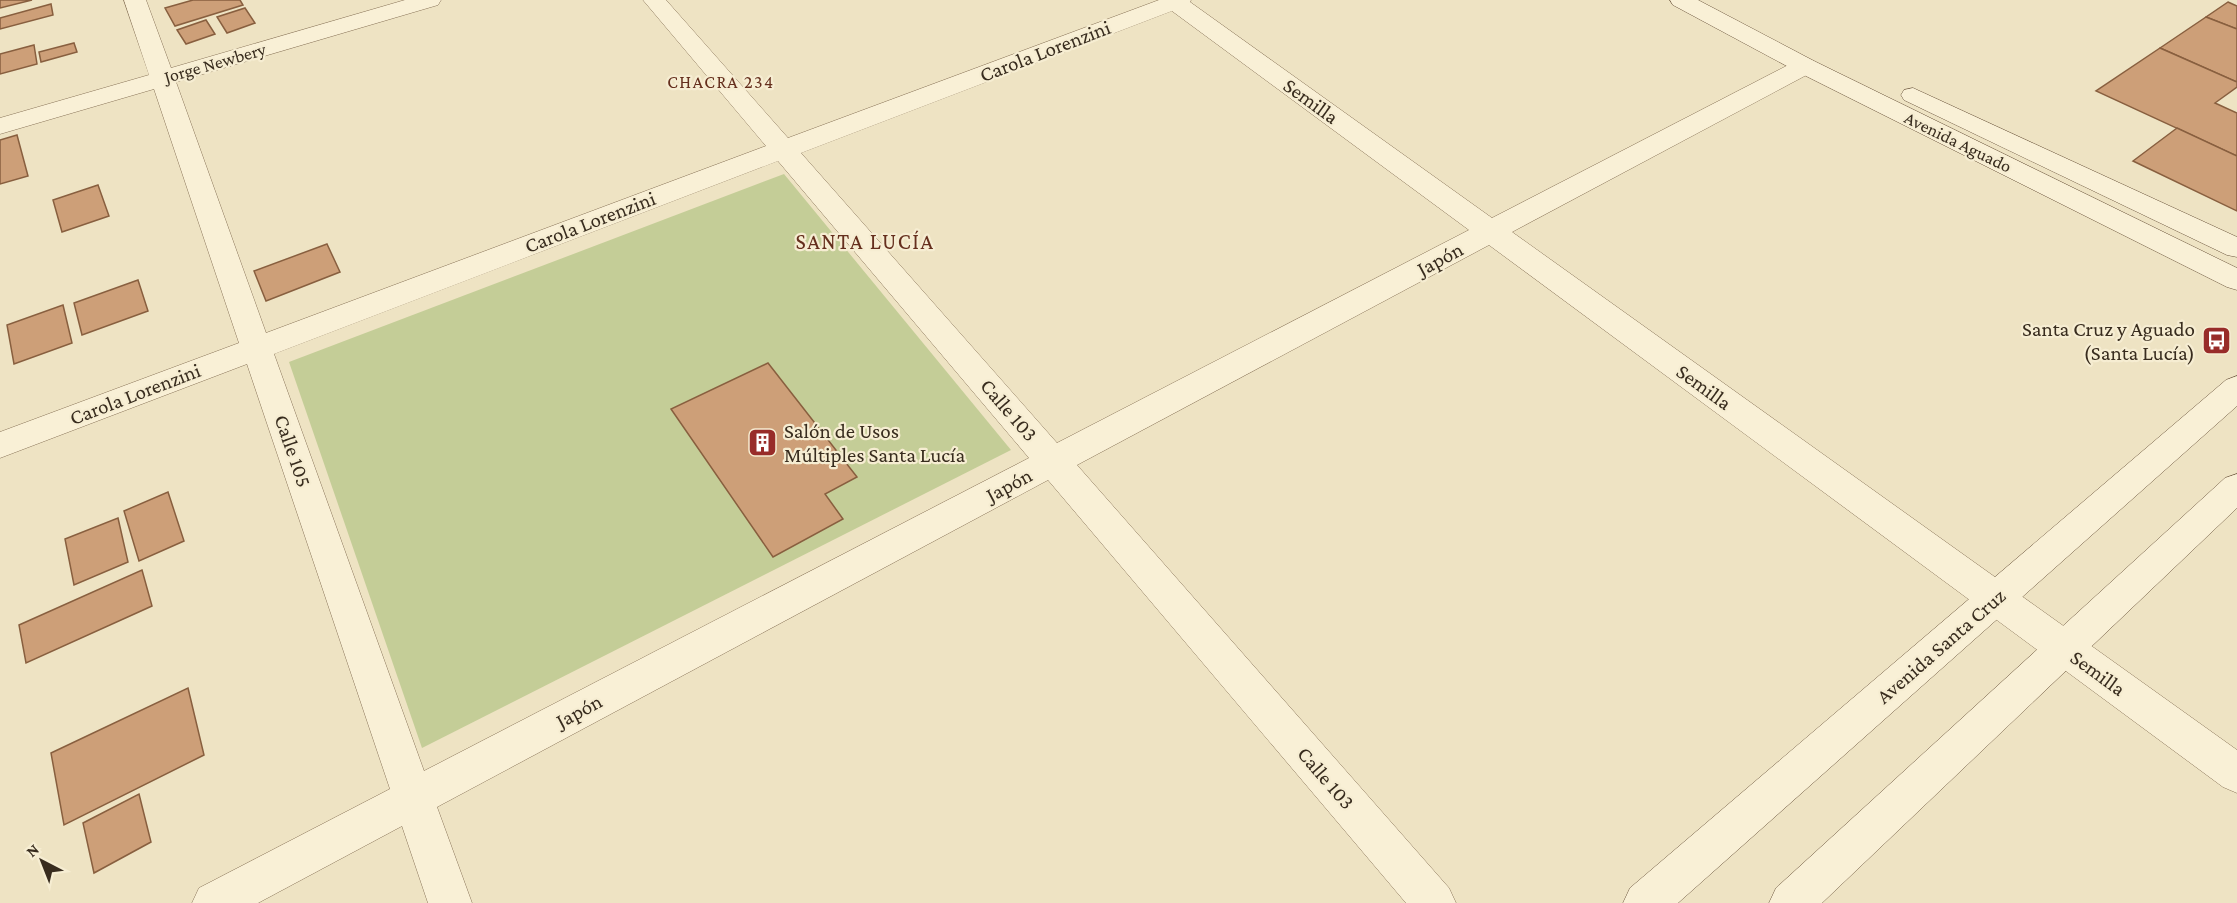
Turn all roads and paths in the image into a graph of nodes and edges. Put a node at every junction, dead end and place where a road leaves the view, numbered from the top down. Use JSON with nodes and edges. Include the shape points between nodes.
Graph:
{"nodes":[{"id":1,"x":135,"y":0,"type":"edge"},
{"id":2,"x":430,"y":0,"type":"edge"},
{"id":3,"x":654,"y":0,"type":"edge"},
{"id":4,"x":1681,"y":0,"type":"edge"},
{"id":5,"x":1724,"y":0,"type":"edge"},
{"id":6,"x":1176,"y":1,"type":"edge"},
{"id":7,"x":1805,"y":66,"type":"junction"},
{"id":8,"x":161,"y":79,"type":"junction"},
{"id":9,"x":0,"y":126,"type":"edge"},
{"id":10,"x":784,"y":149,"type":"junction"},
{"id":11,"x":1491,"y":232,"type":"junction"},
{"id":12,"x":2237,"y":248,"type":"edge"},
{"id":13,"x":2237,"y":280,"type":"edge"},
{"id":14,"x":257,"y":348,"type":"junction"},
{"id":15,"x":2237,"y":388,"type":"edge"},
{"id":16,"x":0,"y":445,"type":"edge"},
{"id":17,"x":1053,"y":462,"type":"junction"},
{"id":18,"x":2237,"y":487,"type":"edge"},
{"id":19,"x":1996,"y":599,"type":"junction"},
{"id":20,"x":2064,"y":648,"type":"junction"},
{"id":21,"x":2237,"y":774,"type":"edge"},
{"id":22,"x":413,"y":798,"type":"junction"},
{"id":23,"x":214,"y":903,"type":"edge"},
{"id":24,"x":450,"y":903,"type":"edge"},
{"id":25,"x":1434,"y":903,"type":"edge"},
{"id":26,"x":1645,"y":903,"type":"edge"},
{"id":27,"x":1791,"y":903,"type":"edge"}],
"edges":[{"from":1,"to":8,"type":"street","name":"Calle 105"},
{"from":2,"to":8,"type":"street","name":"Jorge Newbery"},
{"from":3,"to":10,"type":"street","name":"Calle 103"},
{"from":4,"to":7,"type":"street","name":"Avenida Aguado"},
{"from":5,"to":12,"type":"street","name":"Avenida Aguado","via":[[1821,51]]},
{"from":6,"to":10,"type":"street","name":"Carola Lorenzini"},
{"from":6,"to":11,"type":"street","name":"Semilla"},
{"from":7,"to":11,"type":"street","name":"Japón"},
{"from":7,"to":13,"type":"street","name":"Avenida Aguado"},
{"from":8,"to":9,"type":"street","name":"Jorge Newbery"},
{"from":8,"to":14,"type":"street","name":"Calle 105"},
{"from":10,"to":14,"type":"street","name":"Carola Lorenzini"},
{"from":10,"to":17,"type":"street","name":"Calle 103"},
{"from":11,"to":17,"type":"street","name":"Japón"},
{"from":11,"to":19,"type":"street","name":"Semilla"},
{"from":14,"to":16,"type":"street","name":"Carola Lorenzini"},
{"from":14,"to":22,"type":"street","name":"Calle 105"},
{"from":15,"to":19,"type":"street","name":"Avenida Santa Cruz"},
{"from":17,"to":22,"type":"street","name":"Japón"},
{"from":17,"to":25,"type":"street","name":"Calle 103"},
{"from":18,"to":20,"type":"street"},
{"from":19,"to":20,"type":"street","name":"Semilla"},
{"from":19,"to":26,"type":"street","name":"Avenida Santa Cruz"},
{"from":20,"to":21,"type":"street","name":"Semilla"},
{"from":20,"to":27,"type":"street"},
{"from":22,"to":23,"type":"street","name":"Japón"},
{"from":22,"to":24,"type":"street","name":"Calle 105"}]}
